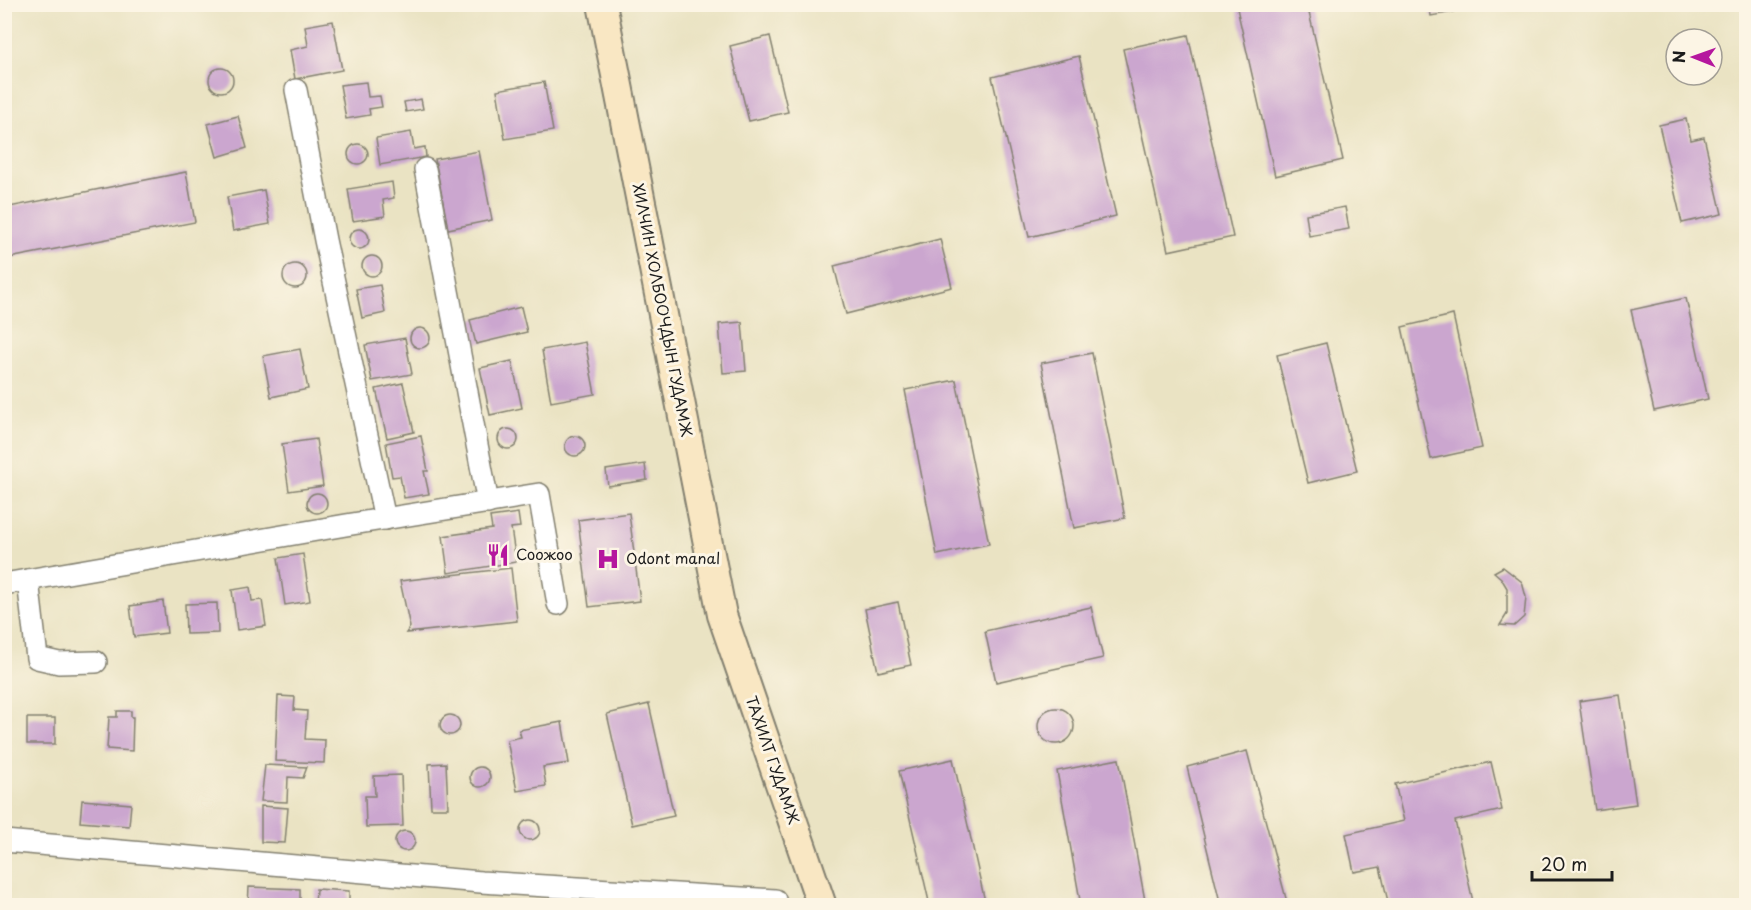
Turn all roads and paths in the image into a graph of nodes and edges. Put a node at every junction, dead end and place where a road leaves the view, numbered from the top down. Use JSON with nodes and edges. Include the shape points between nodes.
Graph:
{"nodes":[{"id":1,"x":602,"y":4,"type":"edge"},
{"id":2,"x":296,"y":90,"type":"dead end"},
{"id":3,"x":425,"y":169,"type":"dead end"},
{"id":4,"x":488,"y":503,"type":"junction"},
{"id":5,"x":385,"y":519,"type":"junction"},
{"id":6,"x":28,"y":580,"type":"junction"},
{"id":7,"x":4,"y":584,"type":"edge"},
{"id":8,"x":558,"y":604,"type":"dead end"},
{"id":9,"x":722,"y":615,"type":"joint"},
{"id":10,"x":96,"y":662,"type":"dead end"},
{"id":11,"x":4,"y":841,"type":"edge"},
{"id":12,"x":777,"y":906,"type":"edge"},
{"id":13,"x":822,"y":906,"type":"edge"}],
"edges":[{"from":1,"to":9,"type":"main road","name":"ХИЛЧИН ХОЛБООЧДЫН ГУДАМЖ"},
{"from":2,"to":5,"type":"street"},
{"from":3,"to":4,"type":"street"},
{"from":4,"to":5,"type":"street"},
{"from":4,"to":8,"type":"street","via":[[539,494]]},
{"from":5,"to":6,"type":"street"},
{"from":6,"to":7,"type":"street"},
{"from":6,"to":10,"type":"street","via":[[37,658],[59,663]]},
{"from":9,"to":13,"type":"main road","name":"ТАХИЛТ ГУДАМЖ"},
{"from":11,"to":12,"type":"street","via":[[481,882],[775,900]]}]}
